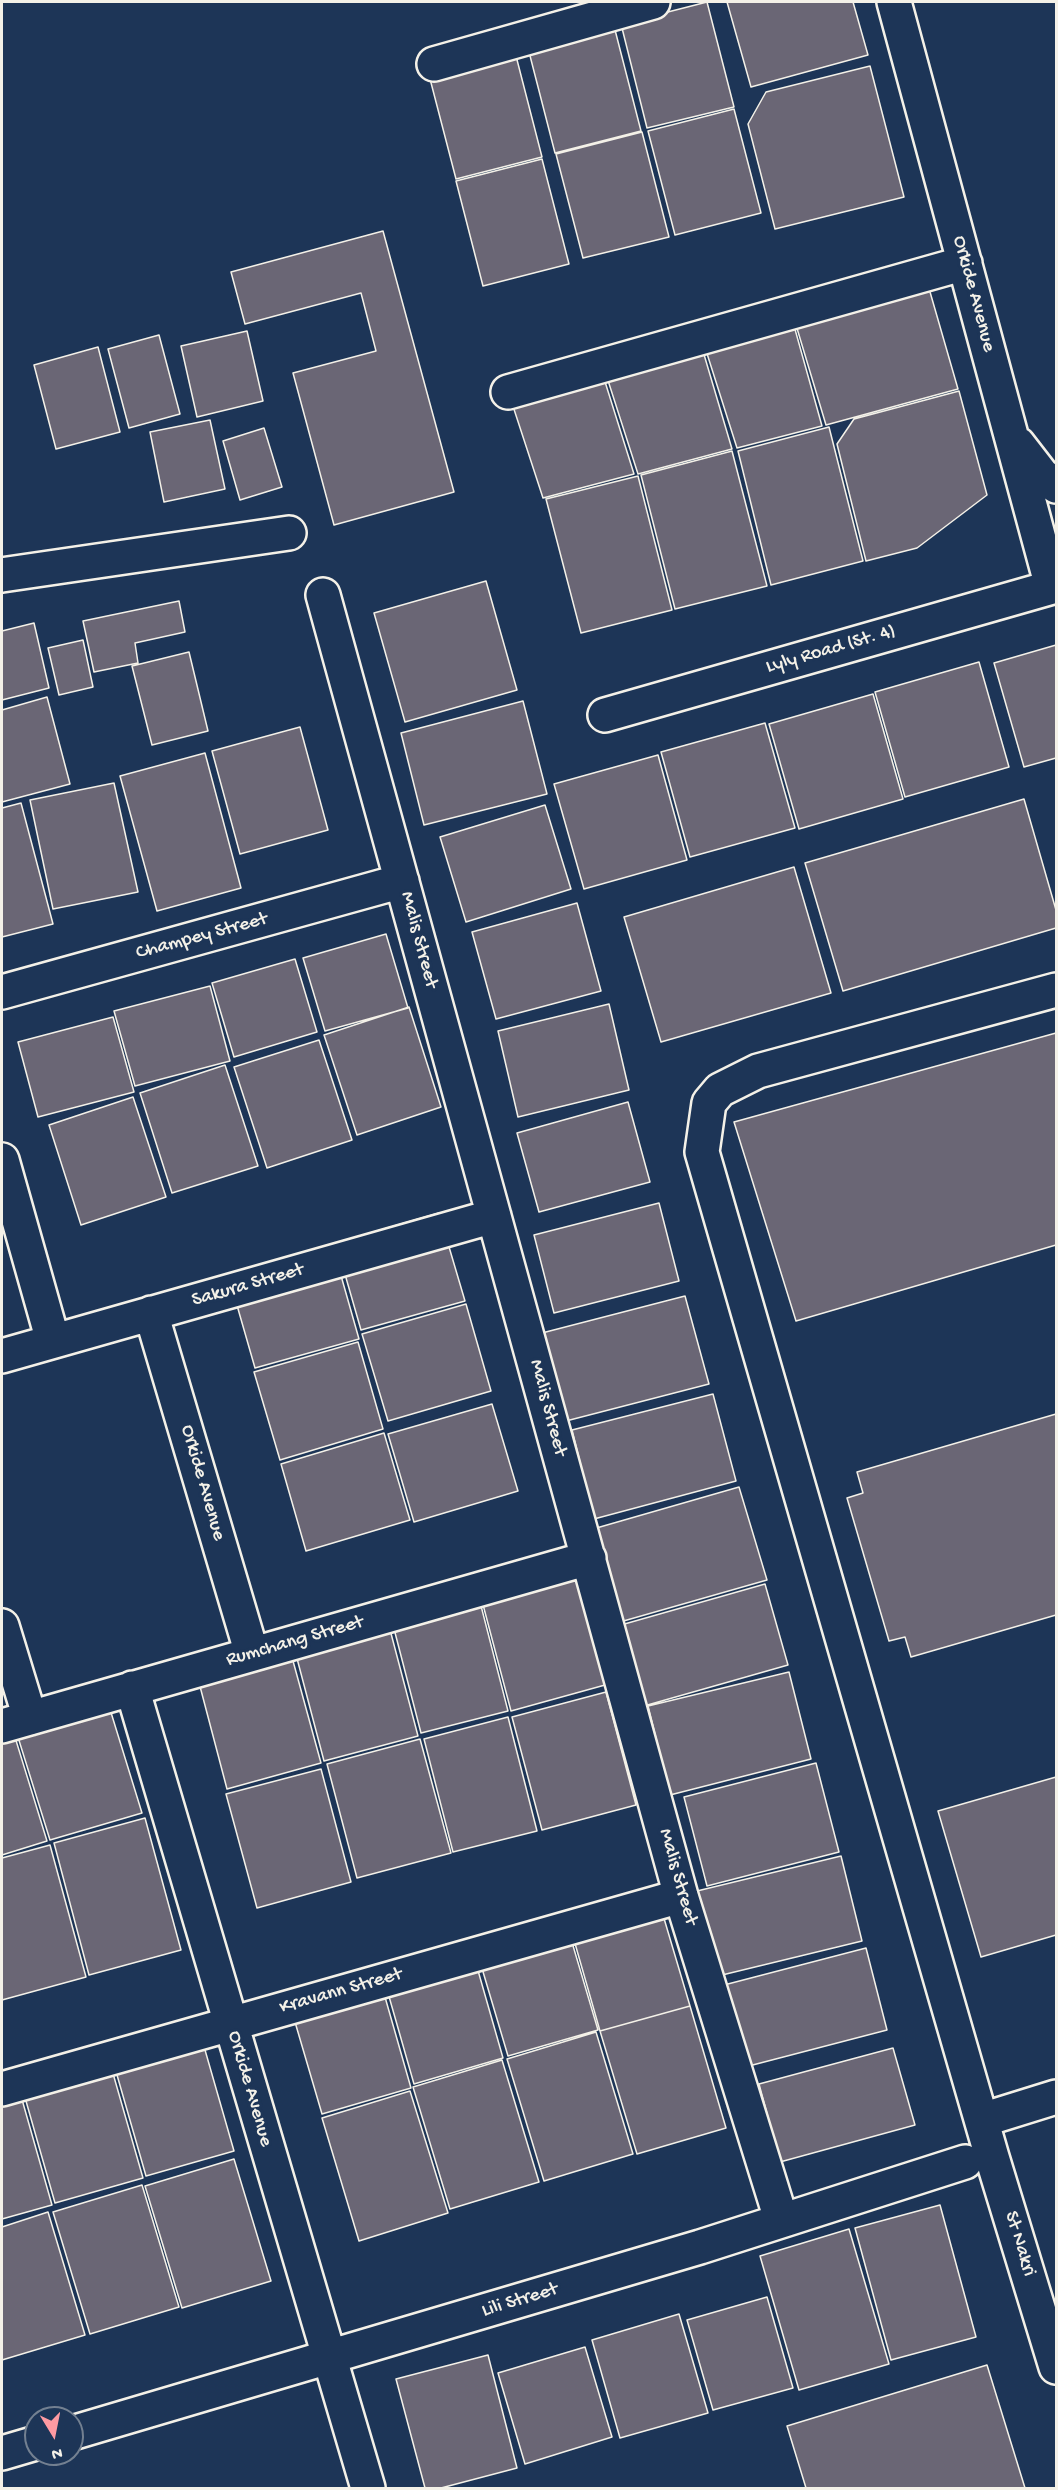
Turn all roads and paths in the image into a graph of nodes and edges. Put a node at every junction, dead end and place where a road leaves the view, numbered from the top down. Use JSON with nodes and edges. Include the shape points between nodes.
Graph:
{"nodes":[{"id":1,"x":653,"y":2,"type":"edge"},
{"id":2,"x":894,"y":2,"type":"edge"},
{"id":3,"x":434,"y":64,"type":"dead end"},
{"id":4,"x":965,"y":263,"type":"junction"},
{"id":5,"x":508,"y":392,"type":"dead end"},
{"id":6,"x":1012,"y":436,"type":"junction"},
{"id":7,"x":1056,"y":486,"type":"edge"},
{"id":8,"x":290,"y":533,"type":"dead end"},
{"id":9,"x":2,"y":575,"type":"edge"},
{"id":10,"x":1054,"y":587,"type":"edge"},
{"id":11,"x":323,"y":595,"type":"dead end"},
{"id":12,"x":605,"y":715,"type":"dead end"},
{"id":13,"x":402,"y":881,"type":"junction"},
{"id":14,"x":1056,"y":990,"type":"edge"},
{"id":15,"x":2,"y":992,"type":"edge"},
{"id":16,"x":2,"y":1160,"type":"edge"},
{"id":17,"x":494,"y":1216,"type":"junction"},
{"id":18,"x":151,"y":1313,"type":"junction"},
{"id":19,"x":53,"y":1341,"type":"junction"},
{"id":20,"x":2,"y":1356,"type":"edge"},
{"id":21,"x":589,"y":1558,"type":"junction"},
{"id":22,"x":2,"y":1626,"type":"edge"},
{"id":23,"x":252,"y":1654,"type":"junction"},
{"id":24,"x":132,"y":1688,"type":"junction"},
{"id":25,"x":16,"y":1722,"type":"edge"},
{"id":26,"x":681,"y":1896,"type":"junction"},
{"id":27,"x":230,"y":2024,"type":"junction"},
{"id":28,"x":2,"y":2089,"type":"edge"},
{"id":29,"x":1056,"y":2097,"type":"edge"},
{"id":30,"x":982,"y":2120,"type":"junction"},
{"id":31,"x":965,"y":2162,"type":"dead end"},
{"id":32,"x":781,"y":2219,"type":"junction"},
{"id":33,"x":329,"y":2359,"type":"junction"},
{"id":34,"x":1056,"y":2367,"type":"edge"},
{"id":35,"x":84,"y":2430,"type":"edge"},
{"id":36,"x":24,"y":2447,"type":"edge"},
{"id":37,"x":2,"y":2453,"type":"edge"},
{"id":38,"x":368,"y":2488,"type":"edge"}],
"edges":[{"from":1,"to":3,"type":"street"},
{"from":2,"to":4,"type":"street","name":"Orkide Avenue"},
{"from":4,"to":5,"type":"street"},
{"from":4,"to":6,"type":"street","name":"Orkide Avenue"},
{"from":6,"to":7,"type":"street","via":[[1042,475]]},
{"from":6,"to":10,"type":"street","name":"Orkide Avenue"},
{"from":8,"to":9,"type":"street"},
{"from":10,"to":12,"type":"street","name":"Lyly Road (St. 4)"},
{"from":11,"to":13,"type":"street","name":"Malis Street"},
{"from":13,"to":15,"type":"street","name":"Champey Street"},
{"from":13,"to":17,"type":"street","name":"Malis Street"},
{"from":14,"to":30,"type":"street","name":"St Nakri","via":[[758,1071],[720,1090],[709,1103],[702,1152]]},
{"from":16,"to":19,"type":"street"},
{"from":17,"to":18,"type":"street","name":"Sakura Street"},
{"from":17,"to":21,"type":"street","name":"Malis Street"},
{"from":18,"to":19,"type":"street","name":"Sakura Street"},
{"from":18,"to":23,"type":"street","name":"Orkide Avenue"},
{"from":19,"to":20,"type":"street","name":"Sakura Street"},
{"from":21,"to":23,"type":"street","name":"Rumchang Street"},
{"from":21,"to":26,"type":"street","name":"Malis Street"},
{"from":22,"to":25,"type":"street"},
{"from":23,"to":24,"type":"street","name":"Rumchang Street"},
{"from":24,"to":25,"type":"street","name":"Rumchang Street"},
{"from":24,"to":27,"type":"street","name":"Orkide Avenue"},
{"from":26,"to":27,"type":"street","name":"Kravann Street"},
{"from":26,"to":32,"type":"street","name":"Malis Street"},
{"from":27,"to":28,"type":"street","name":"Kravann Street"},
{"from":27,"to":33,"type":"street","name":"Orkide Avenue"},
{"from":29,"to":30,"type":"street"},
{"from":30,"to":34,"type":"street","name":"St Nakri"},
{"from":31,"to":32,"type":"street","name":"Lili Street"},
{"from":32,"to":33,"type":"street","name":"Lili Street"},
{"from":33,"to":35,"type":"street","name":"Lili Street"},
{"from":33,"to":38,"type":"street","name":"Orkide Avenue"},
{"from":36,"to":37,"type":"street"}]}
